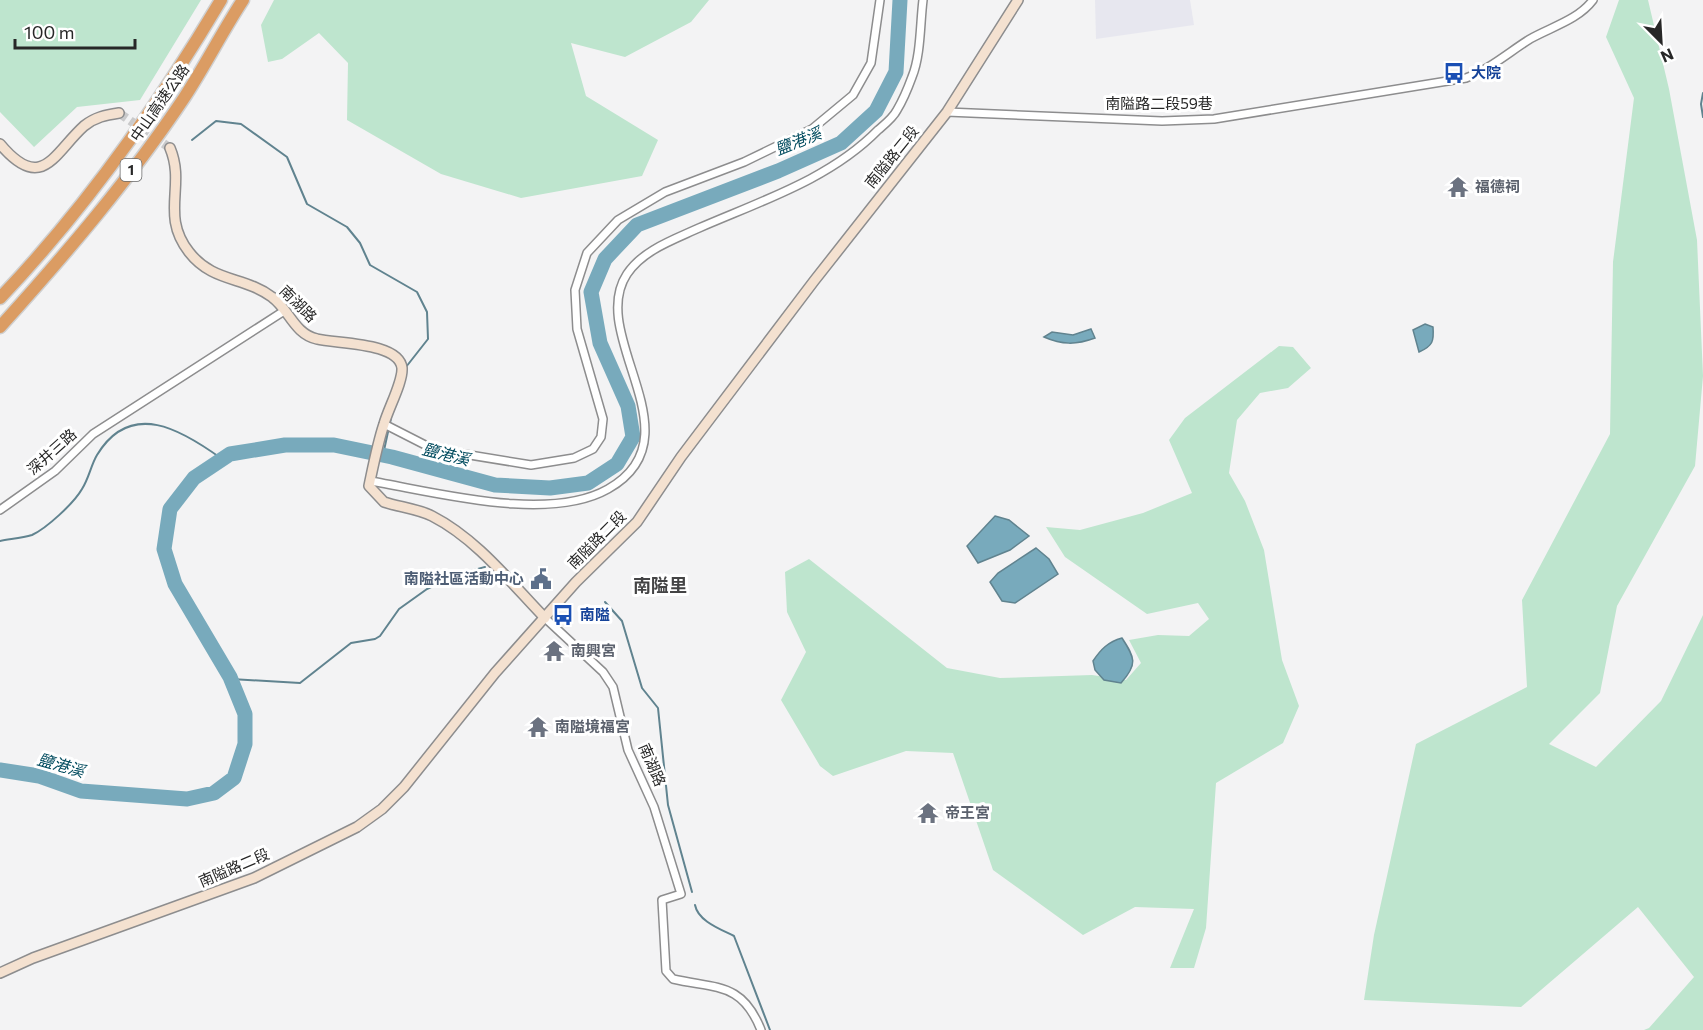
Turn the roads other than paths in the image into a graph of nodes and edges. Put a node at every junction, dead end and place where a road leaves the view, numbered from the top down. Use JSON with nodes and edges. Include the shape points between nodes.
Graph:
{"nodes":[{"id":1,"x":220,"y":0,"type":"edge"},
{"id":2,"x":243,"y":0,"type":"edge"},
{"id":3,"x":880,"y":0,"type":"edge"},
{"id":4,"x":923,"y":0,"type":"edge"},
{"id":5,"x":1018,"y":0,"type":"edge"},
{"id":6,"x":1593,"y":0,"type":"edge"},
{"id":7,"x":947,"y":112,"type":"junction"},
{"id":8,"x":119,"y":113,"type":"dead end"},
{"id":9,"x":0,"y":144,"type":"edge"},
{"id":10,"x":170,"y":148,"type":"dead end"},
{"id":11,"x":0,"y":298,"type":"edge"},
{"id":12,"x":284,"y":311,"type":"junction"},
{"id":13,"x":0,"y":327,"type":"edge"},
{"id":14,"x":384,"y":424,"type":"junction"},
{"id":15,"x":370,"y":481,"type":"junction"},
{"id":16,"x":0,"y":510,"type":"edge"},
{"id":17,"x":545,"y":618,"type":"junction"},
{"id":18,"x":0,"y":973,"type":"edge"},
{"id":19,"x":761,"y":1030,"type":"edge"}],
"edges":[{"from":1,"to":11,"type":"highway","name":"中山高速公路","number":"1","via":[[157,101],[110,165]]},
{"from":2,"to":13,"type":"highway","name":"中山高速公路","number":"1","via":[[183,99],[146,151],[53,268]]},
{"from":3,"to":14,"type":"street","via":[[871,63],[853,95],[812,129],[744,162],[664,192],[618,220],[587,253],[575,290],[577,329],[603,418],[601,437],[593,449],[574,458],[531,465],[433,449]]},
{"from":4,"to":15,"type":"street","via":[[914,75],[897,112],[861,148],[828,171],[664,244],[637,261],[625,277],[619,292],[619,315],[644,412],[644,440],[637,460],[624,477],[588,499],[519,505]]},
{"from":5,"to":7,"type":"street","name":"南隘路二段"},
{"from":6,"to":7,"type":"street","name":"南隘路二段59巷","via":[[1579,14],[1466,78],[1189,121]]},
{"from":7,"to":17,"type":"street","name":"南隘路二段","via":[[827,263],[637,522]]},
{"from":8,"to":9,"type":"street","via":[[99,117],[84,126],[54,161],[45,165],[19,163]]},
{"from":10,"to":12,"type":"street","name":"南湖路","via":[[176,162],[173,220],[187,250],[211,273],[270,295]]},
{"from":12,"to":14,"type":"street","name":"南湖路","via":[[297,329],[314,339],[382,349],[398,358],[401,377]]},
{"from":12,"to":16,"type":"street","name":"深井三路","via":[[93,434],[55,471]]},
{"from":14,"to":15,"type":"street"},
{"from":15,"to":17,"type":"street","name":"南湖路","via":[[369,486],[384,502],[431,516],[469,542]]},
{"from":17,"to":18,"type":"street","name":"南隘路二段","via":[[495,673],[404,787],[357,826],[254,879]]},
{"from":17,"to":19,"type":"street","name":"南湖路","via":[[603,672],[618,699],[628,750],[654,807],[681,894],[662,900],[666,971],[673,979],[738,993]]}]}
